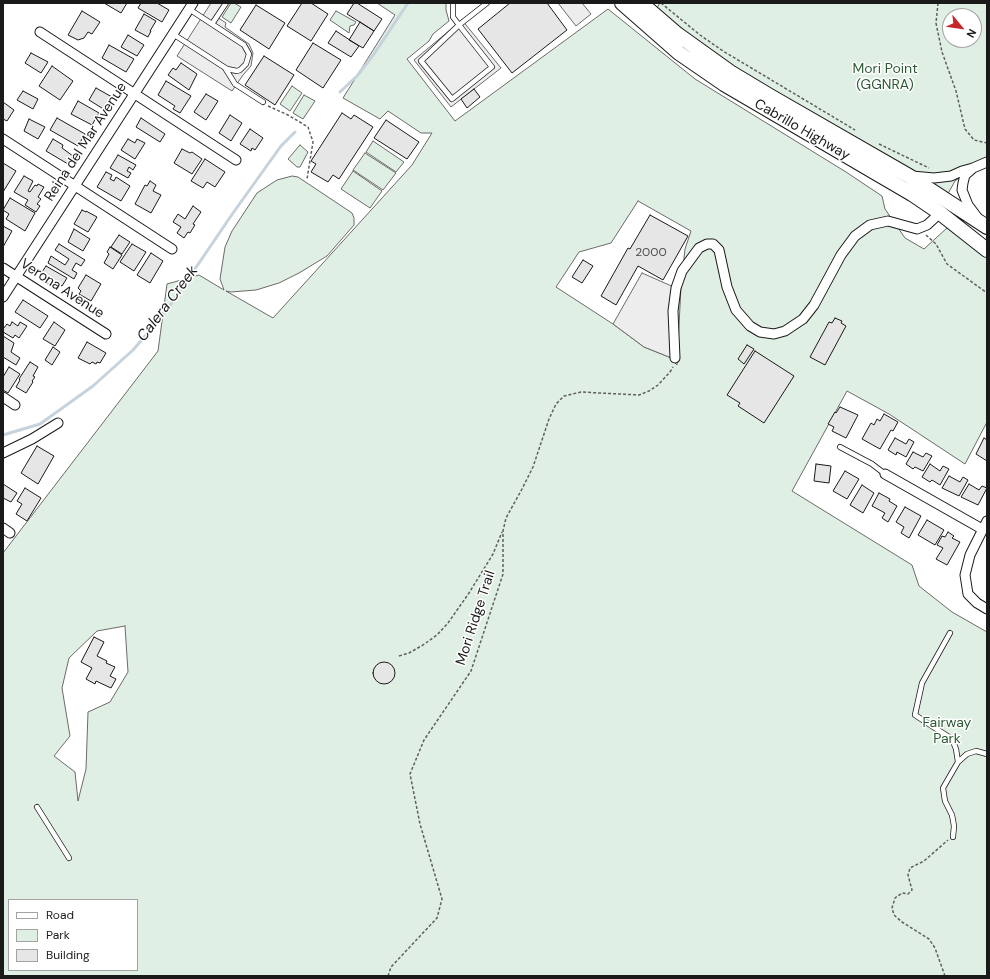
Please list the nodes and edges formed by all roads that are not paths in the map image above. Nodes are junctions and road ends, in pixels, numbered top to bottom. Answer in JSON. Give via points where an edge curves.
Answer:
{"nodes":[{"id":1,"x":226,"y":3,"type":"edge"},
{"id":2,"x":453,"y":3,"type":"edge"},
{"id":3,"x":486,"y":3,"type":"edge"},
{"id":4,"x":622,"y":3,"type":"edge"},
{"id":5,"x":641,"y":3,"type":"edge"},
{"id":6,"x":191,"y":6,"type":"edge"},
{"id":7,"x":212,"y":24,"type":"junction"},
{"id":8,"x":459,"y":25,"type":"junction"},
{"id":9,"x":40,"y":32,"type":"dead end"},
{"id":10,"x":173,"y":34,"type":"junction"},
{"id":11,"x":224,"y":67,"type":"junction"},
{"id":12,"x":134,"y":94,"type":"junction"},
{"id":13,"x":263,"y":102,"type":"road end"},
{"id":14,"x":3,"y":139,"type":"edge"},
{"id":15,"x":236,"y":160,"type":"dead end"},
{"id":16,"x":987,"y":162,"type":"edge"},
{"id":17,"x":973,"y":168,"type":"junction"},
{"id":18,"x":909,"y":176,"type":"junction"},
{"id":19,"x":74,"y":186,"type":"junction"},
{"id":20,"x":940,"y":213,"type":"junction"},
{"id":21,"x":984,"y":225,"type":"edge"},
{"id":22,"x":172,"y":249,"type":"dead end"},
{"id":23,"x":987,"y":250,"type":"edge"},
{"id":24,"x":3,"y":268,"type":"edge"},
{"id":25,"x":16,"y":276,"type":"junction"},
{"id":26,"x":3,"y":297,"type":"edge"},
{"id":27,"x":106,"y":334,"type":"dead end"},
{"id":28,"x":675,"y":358,"type":"road end"},
{"id":29,"x":3,"y":398,"type":"edge"},
{"id":30,"x":15,"y":405,"type":"dead end"},
{"id":31,"x":58,"y":424,"type":"dead end"},
{"id":32,"x":840,"y":448,"type":"dead end"},
{"id":33,"x":3,"y":453,"type":"edge"},
{"id":34,"x":885,"y":474,"type":"joint"},
{"id":35,"x":987,"y":521,"type":"edge"},
{"id":36,"x":982,"y":529,"type":"junction"},
{"id":37,"x":987,"y":609,"type":"edge"},
{"id":38,"x":950,"y":633,"type":"dead end"},
{"id":39,"x":987,"y":754,"type":"edge"},
{"id":40,"x":958,"y":762,"type":"junction"},
{"id":41,"x":37,"y":807,"type":"dead end"},
{"id":42,"x":953,"y":837,"type":"road end"},
{"id":43,"x":69,"y":858,"type":"dead end"}],
"edges":[{"from":1,"to":7,"type":"lane"},
{"from":2,"to":8,"type":"lane","via":[[453,17]]},
{"from":3,"to":8,"type":"lane"},
{"from":4,"to":20,"type":"highway","name":"Cabrillo Highway","via":[[679,53],[724,84],[894,183]]},
{"from":5,"to":18,"type":"highway","name":"Cabrillo Highway","via":[[677,34],[730,72]]},
{"from":6,"to":7,"type":"lane"},
{"from":6,"to":10,"type":"street","name":"Reina del Mar Avenue"},
{"from":7,"to":11,"type":"lane","via":[[244,45],[249,54],[246,64],[240,70],[234,71]]},
{"from":8,"to":8,"type":"lane","via":[[421,61],[452,99],[492,67]]},
{"from":9,"to":12,"type":"street"},
{"from":10,"to":11,"type":"lane"},
{"from":10,"to":12,"type":"street","name":"Reina del Mar Avenue"},
{"from":11,"to":13,"type":"lane","via":[[235,84]]},
{"from":12,"to":15,"type":"street"},
{"from":12,"to":19,"type":"street","name":"Reina del Mar Avenue"},
{"from":14,"to":19,"type":"street"},
{"from":16,"to":17,"type":"street"},
{"from":17,"to":18,"type":"street","via":[[944,177]]},
{"from":17,"to":21,"type":"street","via":[[966,175],[962,190],[968,205]]},
{"from":18,"to":21,"type":"highway","name":"Cabrillo Highway"},
{"from":19,"to":22,"type":"street"},
{"from":19,"to":25,"type":"street","name":"Reina del Mar Avenue"},
{"from":20,"to":23,"type":"highway","name":"Cabrillo Highway"},
{"from":20,"to":28,"type":"street","via":[[927,225],[917,229],[888,221],[870,225],[855,236],[841,255],[814,305],[803,319],[786,331],[774,334],[760,332],[750,326],[736,310],[727,287],[719,250],[713,244],[699,248],[682,271],[676,288],[673,311]]},
{"from":24,"to":25,"type":"street","name":"Verona Avenue"},
{"from":25,"to":26,"type":"street","name":"Reina del Mar Avenue"},
{"from":25,"to":27,"type":"street","name":"Verona Avenue"},
{"from":29,"to":30,"type":"street"},
{"from":31,"to":33,"type":"street"},
{"from":32,"to":34,"type":"lane","via":[[872,464]]},
{"from":34,"to":36,"type":"street"},
{"from":35,"to":36,"type":"street"},
{"from":36,"to":37,"type":"street","via":[[970,555],[965,575],[968,594]]},
{"from":38,"to":40,"type":"lane","via":[[922,683],[915,715],[952,739]]},
{"from":39,"to":40,"type":"lane","via":[[976,750]]},
{"from":40,"to":42,"type":"lane","via":[[943,788],[952,815]]},
{"from":41,"to":43,"type":"lane"}]}
